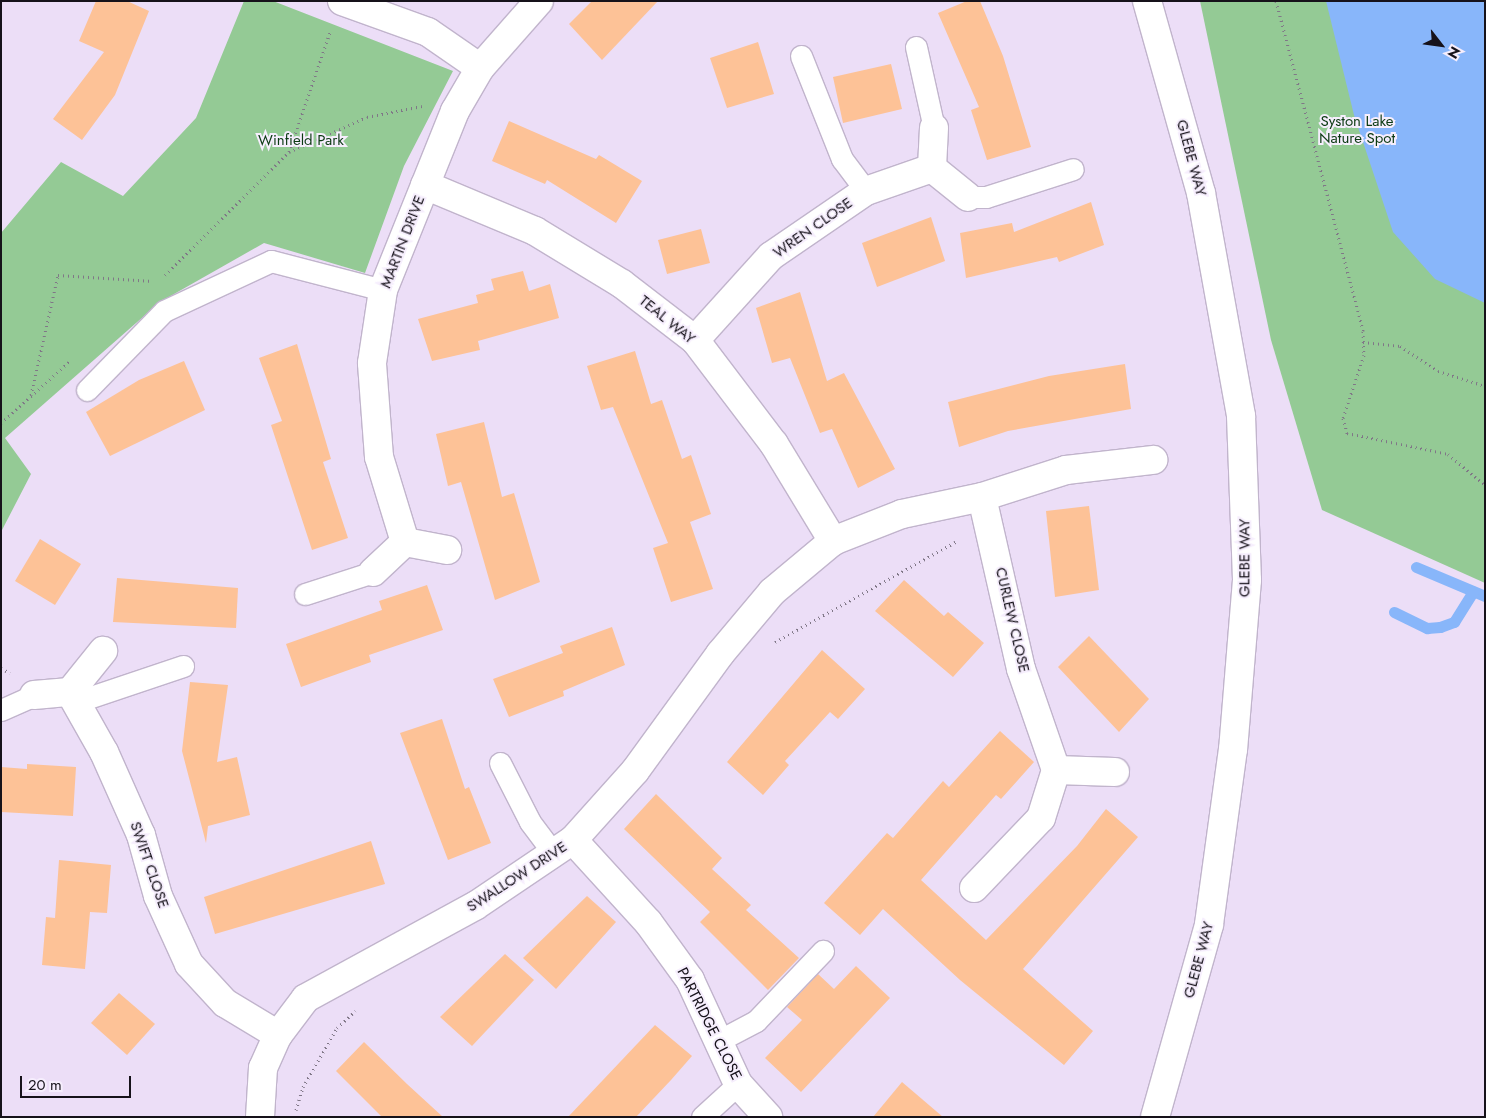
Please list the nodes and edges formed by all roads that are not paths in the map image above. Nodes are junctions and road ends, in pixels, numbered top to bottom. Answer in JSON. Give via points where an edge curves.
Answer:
{"nodes":[{"id":1,"x":342,"y":1,"type":"edge"},
{"id":2,"x":539,"y":1,"type":"edge"},
{"id":3,"x":1147,"y":1,"type":"edge"},
{"id":4,"x":916,"y":46,"type":"dead end"},
{"id":5,"x":801,"y":56,"type":"dead end"},
{"id":6,"x":480,"y":68,"type":"junction"},
{"id":7,"x":934,"y":128,"type":"joint"},
{"id":8,"x":932,"y":168,"type":"junction"},
{"id":9,"x":1072,"y":169,"type":"dead end"},
{"id":10,"x":425,"y":185,"type":"junction"},
{"id":11,"x":866,"y":191,"type":"junction"},
{"id":12,"x":968,"y":197,"type":"joint"},
{"id":13,"x":383,"y":290,"type":"junction"},
{"id":14,"x":695,"y":340,"type":"junction"},
{"id":15,"x":87,"y":390,"type":"dead end"},
{"id":16,"x":1153,"y":460,"type":"dead end"},
{"id":17,"x":982,"y":497,"type":"junction"},
{"id":18,"x":833,"y":541,"type":"junction"},
{"id":19,"x":405,"y":542,"type":"junction"},
{"id":20,"x":447,"y":550,"type":"dead end"},
{"id":21,"x":373,"y":572,"type":"joint"},
{"id":22,"x":305,"y":594,"type":"dead end"},
{"id":23,"x":104,"y":651,"type":"dead end"},
{"id":24,"x":183,"y":666,"type":"dead end"},
{"id":25,"x":34,"y":695,"type":"joint"},
{"id":26,"x":73,"y":697,"type":"junction"},
{"id":27,"x":1,"y":710,"type":"edge"},
{"id":28,"x":500,"y":763,"type":"dead end"},
{"id":29,"x":1056,"y":770,"type":"junction"},
{"id":30,"x":1115,"y":772,"type":"dead end"},
{"id":31,"x":563,"y":847,"type":"junction"},
{"id":32,"x":974,"y":888,"type":"dead end"},
{"id":33,"x":822,"y":951,"type":"dead end"},
{"id":34,"x":278,"y":1035,"type":"junction"},
{"id":35,"x":720,"y":1040,"type":"junction"},
{"id":36,"x":738,"y":1084,"type":"junction"},
{"id":37,"x":260,"y":1117,"type":"edge"},
{"id":38,"x":702,"y":1117,"type":"edge"},
{"id":39,"x":768,"y":1117,"type":"edge"},
{"id":40,"x":1155,"y":1117,"type":"edge"}],
"edges":[{"from":1,"to":6,"type":"street","via":[[428,32]]},
{"from":2,"to":6,"type":"street","name":"MARTIN DRIVE"},
{"from":3,"to":40,"type":"street","name":"GLEBE WAY","via":[[1201,193],[1241,416],[1247,580],[1233,749],[1209,925]]},
{"from":4,"to":7,"type":"lane"},
{"from":5,"to":11,"type":"lane","via":[[842,159]]},
{"from":6,"to":10,"type":"street","name":"MARTIN DRIVE","via":[[455,111]]},
{"from":7,"to":8,"type":"street"},
{"from":8,"to":11,"type":"street","name":"WREN CLOSE"},
{"from":8,"to":12,"type":"street"},
{"from":9,"to":12,"type":"lane","via":[[986,198]]},
{"from":10,"to":13,"type":"street","name":"MARTIN DRIVE"},
{"from":10,"to":14,"type":"street","name":"TEAL WAY","via":[[535,231],[622,284]]},
{"from":11,"to":14,"type":"street","name":"WREN CLOSE","via":[[771,256]]},
{"from":13,"to":15,"type":"lane","via":[[270,261],[164,311]]},
{"from":13,"to":19,"type":"street","name":"MARTIN DRIVE","via":[[372,363],[379,457]]},
{"from":14,"to":18,"type":"street","name":"TEAL WAY","via":[[774,444]]},
{"from":16,"to":17,"type":"street","via":[[1066,470]]},
{"from":17,"to":18,"type":"street","via":[[902,514]]},
{"from":17,"to":29,"type":"street","name":"CURLEW CLOSE","via":[[1021,669]]},
{"from":18,"to":31,"type":"street","name":"SWALLOW DRIVE","via":[[772,592],[720,654],[635,771]]},
{"from":19,"to":20,"type":"street"},
{"from":19,"to":21,"type":"street"},
{"from":21,"to":22,"type":"lane"},
{"from":23,"to":26,"type":"street"},
{"from":24,"to":26,"type":"lane"},
{"from":25,"to":26,"type":"street"},
{"from":25,"to":27,"type":"lane"},
{"from":26,"to":34,"type":"street","name":"SWIFT CLOSE","via":[[141,835],[158,896],[189,964],[225,1003]]},
{"from":28,"to":31,"type":"lane","via":[[530,822]]},
{"from":29,"to":30,"type":"street"},
{"from":29,"to":32,"type":"street","via":[[1041,818]]},
{"from":31,"to":34,"type":"street","name":"SWALLOW DRIVE","via":[[475,906],[306,998]]},
{"from":31,"to":35,"type":"street","name":"PARTRIDGE CLOSE","via":[[648,922],[690,980]]},
{"from":33,"to":35,"type":"lane","via":[[756,1021]]},
{"from":34,"to":37,"type":"street","name":"SWALLOW DRIVE","via":[[263,1068]]},
{"from":35,"to":36,"type":"street","name":"PARTRIDGE CLOSE"},
{"from":36,"to":38,"type":"lane"},
{"from":36,"to":39,"type":"street","name":"PARTRIDGE CLOSE"}]}
